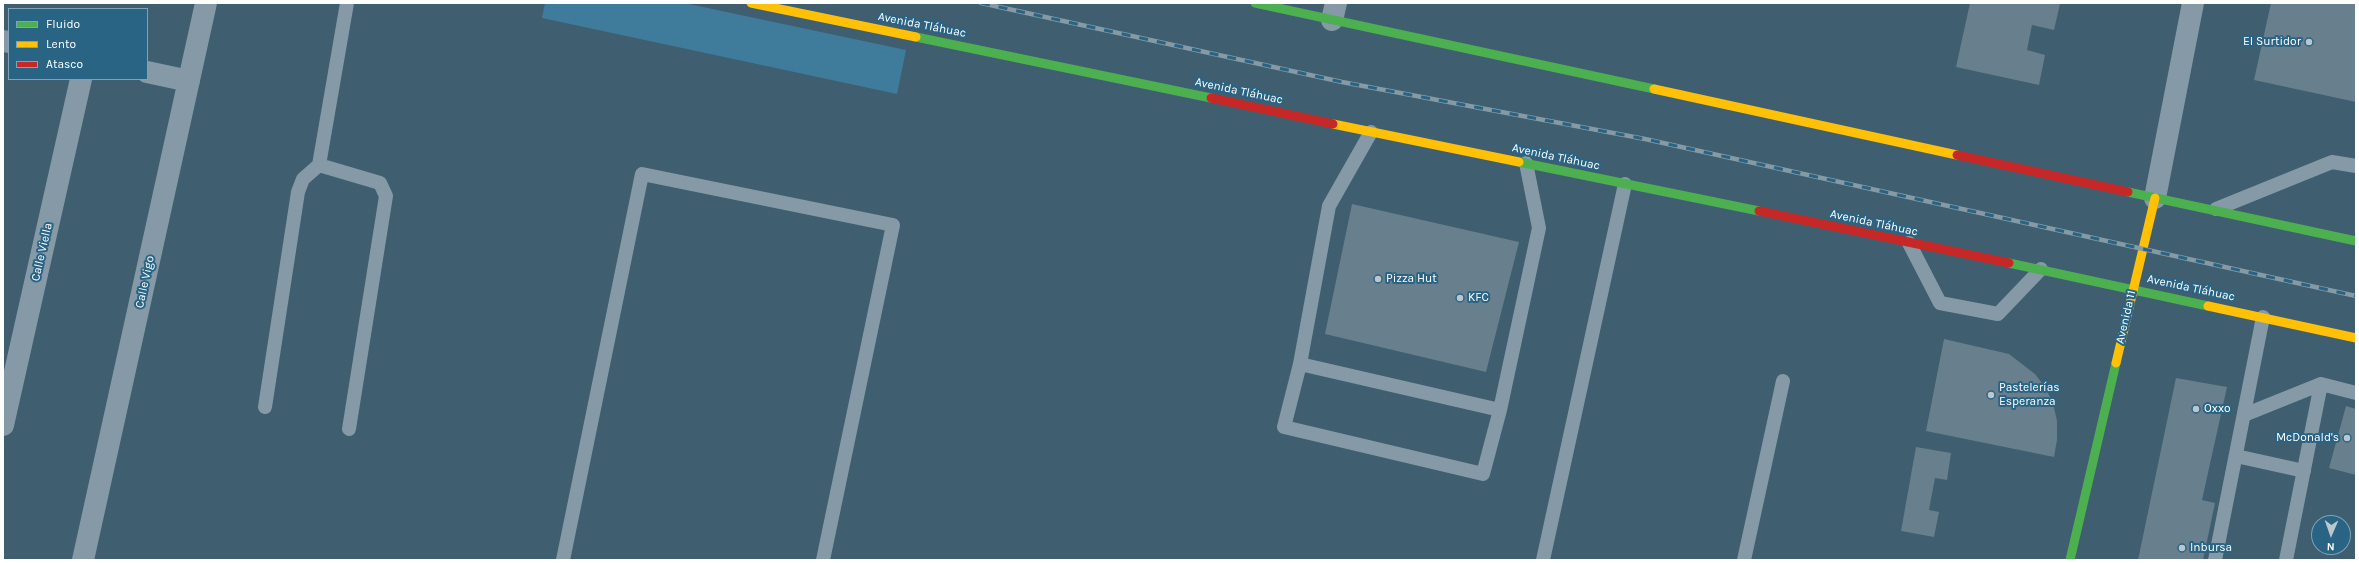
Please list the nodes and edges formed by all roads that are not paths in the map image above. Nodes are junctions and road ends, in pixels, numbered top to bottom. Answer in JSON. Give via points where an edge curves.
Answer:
{"nodes":[{"id":1,"x":206,"y":3,"type":"edge"},
{"id":2,"x":348,"y":3,"type":"edge"},
{"id":3,"x":751,"y":3,"type":"edge"},
{"id":4,"x":1255,"y":3,"type":"edge"},
{"id":5,"x":2193,"y":3,"type":"edge"},
{"id":6,"x":1334,"y":12,"type":"edge"},
{"id":7,"x":148,"y":72,"type":"edge"},
{"id":8,"x":81,"y":80,"type":"edge"},
{"id":9,"x":188,"y":81,"type":"junction"},
{"id":10,"x":1370,"y":132,"type":"junction"},
{"id":11,"x":1526,"y":163,"type":"junction"},
{"id":12,"x":319,"y":165,"type":"junction"},
{"id":13,"x":2356,"y":166,"type":"edge"},
{"id":14,"x":1625,"y":184,"type":"junction"},
{"id":15,"x":2155,"y":198,"type":"junction"},
{"id":16,"x":2216,"y":209,"type":"junction"},
{"id":17,"x":2356,"y":241,"type":"edge"},
{"id":18,"x":1908,"y":243,"type":"junction"},
{"id":19,"x":2041,"y":268,"type":"junction"},
{"id":20,"x":2133,"y":288,"type":"junction"},
{"id":21,"x":2263,"y":317,"type":"junction"},
{"id":22,"x":2356,"y":338,"type":"edge"},
{"id":23,"x":1300,"y":364,"type":"junction"},
{"id":24,"x":1783,"y":381,"type":"dead end"},
{"id":25,"x":2321,"y":384,"type":"junction"},
{"id":26,"x":2356,"y":393,"type":"edge"},
{"id":27,"x":265,"y":407,"type":"dead end"},
{"id":28,"x":1500,"y":410,"type":"junction"},
{"id":29,"x":2244,"y":415,"type":"junction"},
{"id":30,"x":3,"y":426,"type":"edge"},
{"id":31,"x":349,"y":429,"type":"dead end"},
{"id":32,"x":2236,"y":456,"type":"junction"},
{"id":33,"x":2304,"y":471,"type":"junction"},
{"id":34,"x":83,"y":560,"type":"edge"},
{"id":35,"x":562,"y":560,"type":"edge"},
{"id":36,"x":823,"y":560,"type":"edge"},
{"id":37,"x":1543,"y":560,"type":"edge"},
{"id":38,"x":1744,"y":560,"type":"edge"},
{"id":39,"x":2070,"y":560,"type":"edge"},
{"id":40,"x":2215,"y":560,"type":"edge"},
{"id":41,"x":2286,"y":560,"type":"edge"}],
"edges":[{"from":1,"to":9,"type":"street","name":"Calle Vigo"},
{"from":2,"to":12,"type":"lane"},
{"from":3,"to":10,"type":"main road","name":"Avenida Tláhuac","via":[[1095,72]]},
{"from":4,"to":6,"type":"main road"},
{"from":5,"to":15,"type":"street","name":"Avenida 11"},
{"from":6,"to":15,"type":"main road"},
{"from":7,"to":9,"type":"street"},
{"from":8,"to":30,"type":"street","name":"Calle Viella"},
{"from":9,"to":34,"type":"street","name":"Calle Vigo"},
{"from":10,"to":11,"type":"main road","name":"Avenida Tláhuac"},
{"from":10,"to":23,"type":"lane","via":[[1329,206]]},
{"from":11,"to":14,"type":"main road","name":"Avenida Tláhuac"},
{"from":11,"to":28,"type":"lane","via":[[1539,228]]},
{"from":12,"to":27,"type":"lane","via":[[303,179],[298,192]]},
{"from":12,"to":31,"type":"lane","via":[[380,183],[386,196]]},
{"from":13,"to":16,"type":"lane","via":[[2332,162]]},
{"from":14,"to":18,"type":"main road","name":"Avenida Tláhuac"},
{"from":14,"to":37,"type":"lane"},
{"from":15,"to":16,"type":"main road"},
{"from":15,"to":20,"type":"main road","name":"Avenida 11"},
{"from":16,"to":17,"type":"main road"},
{"from":18,"to":19,"type":"main road","name":"Avenida Tláhuac"},
{"from":18,"to":19,"type":"lane","via":[[1940,303],[1998,314]]},
{"from":19,"to":20,"type":"main road","name":"Avenida Tláhuac"},
{"from":20,"to":21,"type":"main road","name":"Avenida Tláhuac"},
{"from":20,"to":39,"type":"main road","name":"Avenida 11"},
{"from":21,"to":22,"type":"main road","name":"Avenida Tláhuac"},
{"from":21,"to":29,"type":"lane"},
{"from":23,"to":28,"type":"lane"},
{"from":23,"to":28,"type":"lane","via":[[1284,427],[1483,474]]},
{"from":24,"to":38,"type":"lane"},
{"from":25,"to":26,"type":"lane"},
{"from":25,"to":29,"type":"lane"},
{"from":25,"to":33,"type":"lane"},
{"from":29,"to":32,"type":"lane"},
{"from":32,"to":33,"type":"lane"},
{"from":32,"to":40,"type":"lane"},
{"from":33,"to":41,"type":"lane"},
{"from":35,"to":36,"type":"lane","via":[[642,174],[893,225]]}]}
